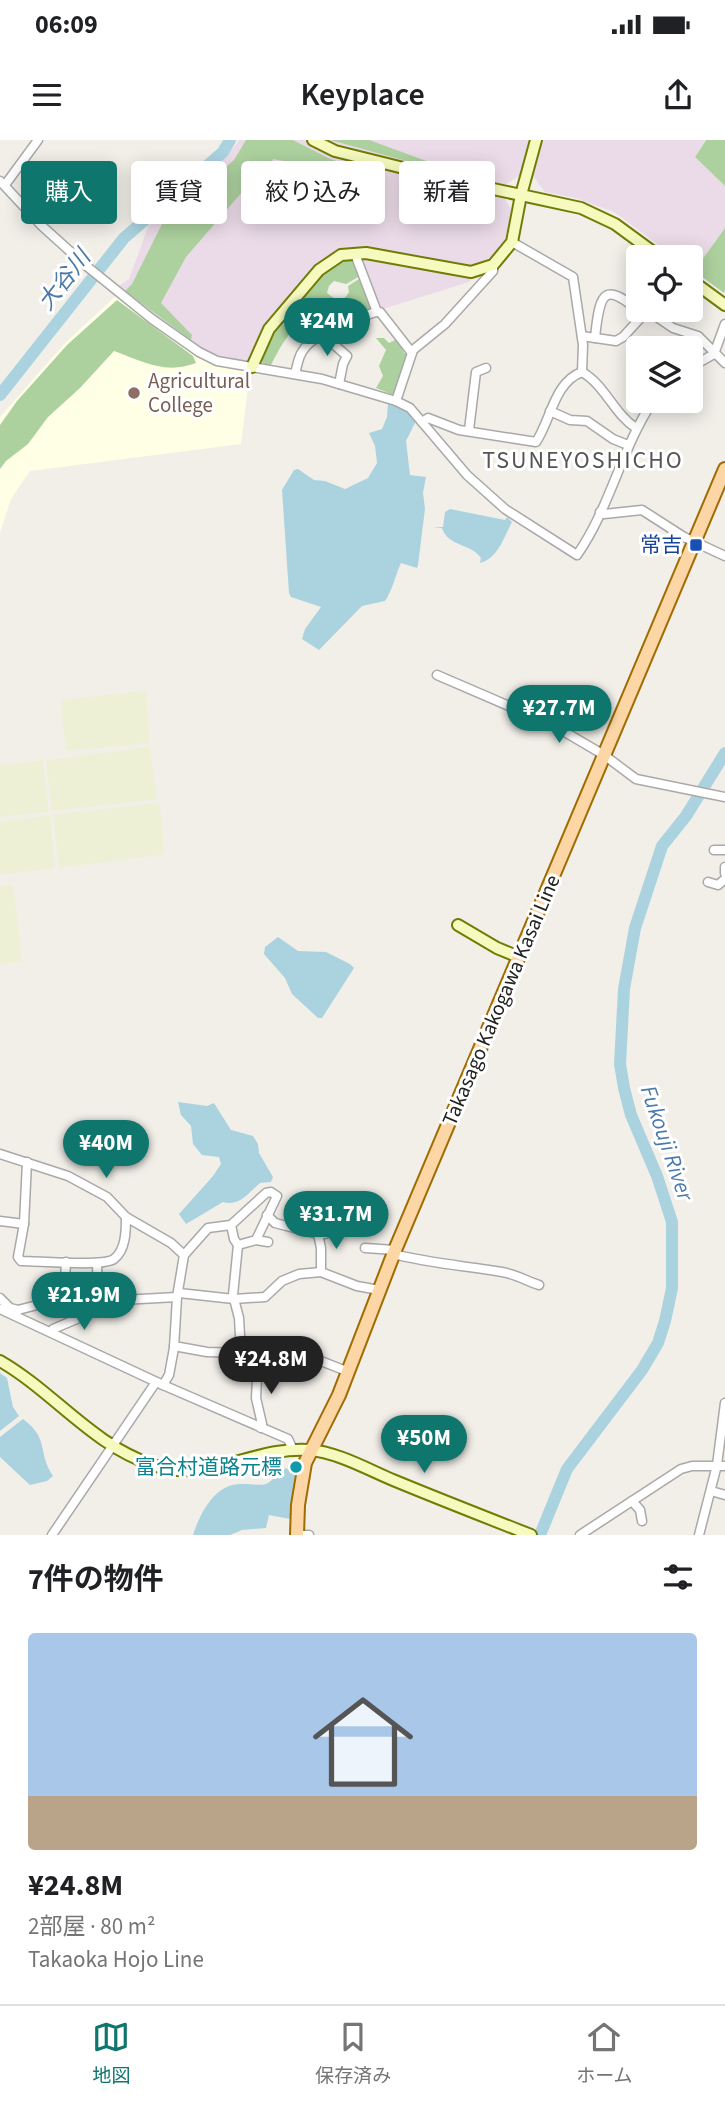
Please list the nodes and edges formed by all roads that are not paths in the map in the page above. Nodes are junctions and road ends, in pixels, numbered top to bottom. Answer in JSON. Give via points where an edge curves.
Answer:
{"nodes":[{"id":1,"x":38,"y":140,"type":"edge"},
{"id":2,"x":313,"y":140,"type":"edge"},
{"id":3,"x":536,"y":140,"type":"edge"},
{"id":4,"x":3,"y":183,"type":"edge"},
{"id":5,"x":521,"y":195,"type":"junction"},
{"id":6,"x":512,"y":242,"type":"junction"},
{"id":7,"x":642,"y":245,"type":"edge"},
{"id":8,"x":355,"y":254,"type":"junction"},
{"id":9,"x":493,"y":265,"type":"junction"},
{"id":10,"x":703,"y":289,"type":"edge"},
{"id":11,"x":626,"y":300,"type":"edge"},
{"id":12,"x":725,"y":305,"type":"edge"},
{"id":13,"x":377,"y":312,"type":"junction"},
{"id":14,"x":637,"y":322,"type":"edge"},
{"id":15,"x":665,"y":322,"type":"edge"},
{"id":16,"x":725,"y":324,"type":"edge"},
{"id":17,"x":323,"y":335,"type":"junction"},
{"id":18,"x":582,"y":336,"type":"junction"},
{"id":19,"x":595,"y":338,"type":"junction"},
{"id":20,"x":412,"y":354,"type":"junction"},
{"id":21,"x":714,"y":354,"type":"junction"},
{"id":22,"x":703,"y":360,"type":"edge"},
{"id":23,"x":725,"y":363,"type":"edge"},
{"id":24,"x":252,"y":367,"type":"junction"},
{"id":25,"x":486,"y":368,"type":"dead end"},
{"id":26,"x":582,"y":372,"type":"junction"},
{"id":27,"x":295,"y":373,"type":"junction"},
{"id":28,"x":339,"y":384,"type":"junction"},
{"id":29,"x":396,"y":401,"type":"junction"},
{"id":30,"x":550,"y":411,"type":"junction"},
{"id":31,"x":645,"y":413,"type":"edge"},
{"id":32,"x":422,"y":422,"type":"junction"},
{"id":33,"x":636,"y":428,"type":"junction"},
{"id":34,"x":469,"y":430,"type":"junction"},
{"id":35,"x":628,"y":445,"type":"junction"},
{"id":36,"x":725,"y":468,"type":"edge"},
{"id":37,"x":600,"y":512,"type":"junction"},
{"id":38,"x":695,"y":540,"type":"junction"},
{"id":39,"x":725,"y":556,"type":"edge"},
{"id":40,"x":437,"y":675,"type":"dead end"},
{"id":41,"x":604,"y":755,"type":"junction"},
{"id":42,"x":725,"y":797,"type":"edge"},
{"id":43,"x":713,"y":850,"type":"dead end"},
{"id":44,"x":725,"y":850,"type":"edge"},
{"id":45,"x":725,"y":879,"type":"edge"},
{"id":46,"x":708,"y":882,"type":"dead end"},
{"id":47,"x":458,"y":925,"type":"dead end"},
{"id":48,"x":519,"y":957,"type":"junction"},
{"id":49,"x":0,"y":1154,"type":"edge"},
{"id":50,"x":27,"y":1162,"type":"junction"},
{"id":51,"x":267,"y":1215,"type":"junction"},
{"id":52,"x":126,"y":1217,"type":"junction"},
{"id":53,"x":0,"y":1221,"type":"edge"},
{"id":54,"x":24,"y":1224,"type":"junction"},
{"id":55,"x":231,"y":1225,"type":"junction"},
{"id":56,"x":341,"y":1227,"type":"dead end"},
{"id":57,"x":318,"y":1234,"type":"junction"},
{"id":58,"x":256,"y":1240,"type":"junction"},
{"id":59,"x":268,"y":1242,"type":"dead end"},
{"id":60,"x":238,"y":1245,"type":"junction"},
{"id":61,"x":365,"y":1248,"type":"dead end"},
{"id":62,"x":394,"y":1252,"type":"junction"},
{"id":63,"x":184,"y":1255,"type":"junction"},
{"id":64,"x":66,"y":1262,"type":"junction"},
{"id":65,"x":97,"y":1263,"type":"junction"},
{"id":66,"x":321,"y":1272,"type":"junction"},
{"id":67,"x":539,"y":1285,"type":"dead end"},
{"id":68,"x":379,"y":1290,"type":"junction"},
{"id":69,"x":178,"y":1295,"type":"junction"},
{"id":70,"x":0,"y":1298,"type":"edge"},
{"id":71,"x":64,"y":1298,"type":"junction"},
{"id":72,"x":234,"y":1299,"type":"junction"},
{"id":73,"x":98,"y":1300,"type":"junction"},
{"id":74,"x":85,"y":1302,"type":"junction"},
{"id":75,"x":0,"y":1309,"type":"edge"},
{"id":76,"x":17,"y":1313,"type":"junction"},
{"id":77,"x":52,"y":1332,"type":"junction"},
{"id":78,"x":174,"y":1346,"type":"junction"},
{"id":79,"x":241,"y":1353,"type":"junction"},
{"id":80,"x":258,"y":1358,"type":"junction"},
{"id":81,"x":0,"y":1361,"type":"edge"},
{"id":82,"x":349,"y":1372,"type":"junction"},
{"id":83,"x":160,"y":1384,"type":"junction"},
{"id":84,"x":725,"y":1403,"type":"edge"},
{"id":85,"x":261,"y":1428,"type":"junction"},
{"id":86,"x":113,"y":1446,"type":"junction"},
{"id":87,"x":293,"y":1450,"type":"junction"},
{"id":88,"x":311,"y":1450,"type":"junction"},
{"id":89,"x":721,"y":1465,"type":"edge"},
{"id":90,"x":711,"y":1491,"type":"junction"},
{"id":91,"x":725,"y":1495,"type":"edge"},
{"id":92,"x":632,"y":1500,"type":"junction"},
{"id":93,"x":642,"y":1521,"type":"dead end"},
{"id":94,"x":529,"y":1534,"type":"edge"},
{"id":95,"x":52,"y":1535,"type":"edge"},
{"id":96,"x":297,"y":1535,"type":"edge"},
{"id":97,"x":303,"y":1535,"type":"edge"},
{"id":98,"x":309,"y":1535,"type":"edge"},
{"id":99,"x":580,"y":1535,"type":"edge"},
{"id":100,"x":699,"y":1535,"type":"edge"}],
"edges":[{"from":1,"to":4,"type":"street"},
{"from":2,"to":5,"type":"street","via":[[335,151]]},
{"from":3,"to":5,"type":"street"},
{"from":4,"to":24,"type":"street","via":[[42,226],[152,319],[217,361]]},
{"from":5,"to":6,"type":"street"},
{"from":5,"to":7,"type":"street","via":[[581,208]]},
{"from":6,"to":9,"type":"street"},
{"from":6,"to":18,"type":"street","via":[[573,277]]},
{"from":8,"to":9,"type":"street","via":[[471,271]]},
{"from":8,"to":13,"type":"street"},
{"from":8,"to":24,"type":"street","via":[[341,255],[319,270],[269,329]]},
{"from":9,"to":20,"type":"street","via":[[493,271],[445,324]]},
{"from":10,"to":12,"type":"street"},
{"from":11,"to":19,"type":"street","via":[[614,293],[604,298]]},
{"from":13,"to":17,"type":"street"},
{"from":13,"to":20,"type":"street","via":[[386,317]]},
{"from":14,"to":19,"type":"street","via":[[616,341]]},
{"from":15,"to":21,"type":"street","via":[[698,336]]},
{"from":16,"to":21,"type":"street"},
{"from":17,"to":27,"type":"street","via":[[302,351]]},
{"from":17,"to":28,"type":"street","via":[[347,356]]},
{"from":18,"to":19,"type":"street"},
{"from":18,"to":26,"type":"street"},
{"from":20,"to":29,"type":"street"},
{"from":21,"to":22,"type":"street"},
{"from":21,"to":23,"type":"street"},
{"from":24,"to":27,"type":"street"},
{"from":25,"to":34,"type":"street","via":[[476,372]]},
{"from":26,"to":30,"type":"street","via":[[567,382]]},
{"from":26,"to":33,"type":"street"},
{"from":27,"to":28,"type":"street"},
{"from":28,"to":29,"type":"street"},
{"from":29,"to":32,"type":"street","via":[[411,408]]},
{"from":30,"to":34,"type":"street","via":[[536,442]]},
{"from":30,"to":35,"type":"street","via":[[587,421]]},
{"from":31,"to":33,"type":"street"},
{"from":32,"to":34,"type":"street","via":[[428,418]]},
{"from":32,"to":37,"type":"street","via":[[467,475],[505,509],[577,555]]},
{"from":33,"to":35,"type":"street"},
{"from":35,"to":37,"type":"street"},
{"from":36,"to":38,"type":"main road","name":"Takasago Kakogawa Kasai Line"},
{"from":37,"to":38,"type":"street","via":[[642,510]]},
{"from":38,"to":39,"type":"street"},
{"from":38,"to":41,"type":"main road","name":"Takasago Kakogawa Kasai Line"},
{"from":40,"to":41,"type":"street","via":[[553,725]]},
{"from":41,"to":42,"type":"street","via":[[636,779]]},
{"from":41,"to":48,"type":"main road","name":"Takasago Kakogawa Kasai Line"},
{"from":43,"to":44,"type":"street"},
{"from":45,"to":46,"type":"street","via":[[718,885]]},
{"from":47,"to":48,"type":"street"},
{"from":48,"to":62,"type":"main road","name":"Takasago Kakogawa Kasai Line"},
{"from":49,"to":50,"type":"street"},
{"from":50,"to":52,"type":"street","via":[[68,1176],[107,1197]]},
{"from":50,"to":54,"type":"street"},
{"from":51,"to":55,"type":"street","via":[[277,1196],[271,1192]]},
{"from":51,"to":57,"type":"street","via":[[275,1223]]},
{"from":51,"to":58,"type":"street"},
{"from":52,"to":63,"type":"street"},
{"from":52,"to":65,"type":"street","via":[[119,1254]]},
{"from":53,"to":54,"type":"street"},
{"from":54,"to":64,"type":"street","via":[[21,1261]]},
{"from":55,"to":60,"type":"street"},
{"from":55,"to":63,"type":"street","via":[[208,1228]]},
{"from":56,"to":57,"type":"street"},
{"from":57,"to":66,"type":"street"},
{"from":58,"to":59,"type":"street"},
{"from":58,"to":60,"type":"street"},
{"from":60,"to":72,"type":"street"},
{"from":61,"to":62,"type":"street"},
{"from":62,"to":67,"type":"street","via":[[501,1272]]},
{"from":62,"to":68,"type":"main road","name":"Takasago Kakogawa Kasai Line"},
{"from":63,"to":69,"type":"street"},
{"from":64,"to":65,"type":"street"},
{"from":64,"to":71,"type":"street"},
{"from":65,"to":73,"type":"street"},
{"from":66,"to":68,"type":"street"},
{"from":66,"to":72,"type":"street","via":[[282,1281],[265,1297]]},
{"from":68,"to":82,"type":"main road","name":"Takasago Kakogawa Kasai Line"},
{"from":69,"to":72,"type":"street"},
{"from":69,"to":73,"type":"street"},
{"from":69,"to":78,"type":"street"},
{"from":70,"to":76,"type":"street"},
{"from":71,"to":74,"type":"street"},
{"from":71,"to":76,"type":"street"},
{"from":72,"to":79,"type":"street"},
{"from":73,"to":74,"type":"street"},
{"from":74,"to":77,"type":"street","via":[[79,1318]]},
{"from":75,"to":76,"type":"street"},
{"from":76,"to":77,"type":"street"},
{"from":77,"to":83,"type":"street"},
{"from":78,"to":79,"type":"street"},
{"from":78,"to":83,"type":"street","via":[[169,1375]]},
{"from":79,"to":80,"type":"street"},
{"from":80,"to":82,"type":"street","via":[[308,1356]]},
{"from":80,"to":85,"type":"street","via":[[256,1398]]},
{"from":81,"to":86,"type":"street"},
{"from":82,"to":88,"type":"main road","name":"Takasago Kakogawa Kasai Line"},
{"from":83,"to":85,"type":"street"},
{"from":83,"to":86,"type":"street"},
{"from":84,"to":89,"type":"street"},
{"from":85,"to":87,"type":"street","via":[[288,1439]]},
{"from":86,"to":87,"type":"street","via":[[151,1464],[187,1471]]},
{"from":86,"to":95,"type":"street"},
{"from":87,"to":88,"type":"street"},
{"from":88,"to":94,"type":"street","via":[[352,1462]]},
{"from":88,"to":96,"type":"main road","name":"Takasago Kakogawa Kasai Line","via":[[302,1479]]},
{"from":89,"to":90,"type":"street"},
{"from":89,"to":92,"type":"street","via":[[681,1469]]},
{"from":90,"to":91,"type":"street"},
{"from":90,"to":100,"type":"street"},
{"from":92,"to":93,"type":"street"},
{"from":92,"to":99,"type":"street"},
{"from":97,"to":98,"type":"street"}]}
